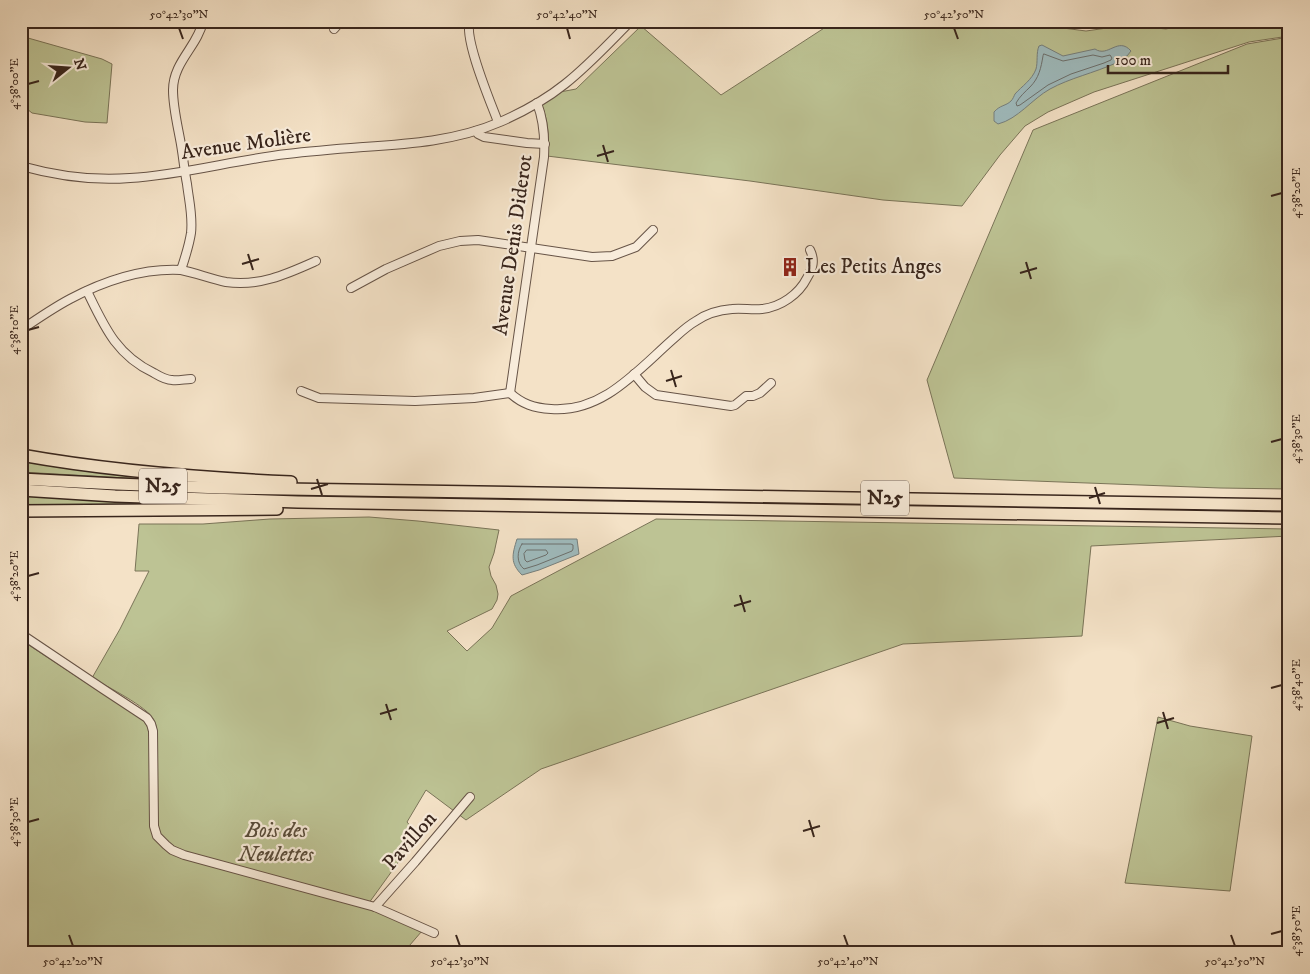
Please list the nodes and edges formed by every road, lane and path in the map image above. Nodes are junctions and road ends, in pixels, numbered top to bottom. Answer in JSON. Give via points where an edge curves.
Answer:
{"nodes":[{"id":1,"x":203,"y":21,"type":"edge"},
{"id":2,"x":341,"y":21,"type":"edge"},
{"id":3,"x":631,"y":21,"type":"edge"},
{"id":4,"x":468,"y":22,"type":"edge"},
{"id":5,"x":334,"y":29,"type":"dead end"},
{"id":6,"x":537,"y":103,"type":"junction"},
{"id":7,"x":498,"y":122,"type":"junction"},
{"id":8,"x":476,"y":131,"type":"junction"},
{"id":9,"x":545,"y":144,"type":"junction"},
{"id":10,"x":21,"y":166,"type":"edge"},
{"id":11,"x":185,"y":170,"type":"junction"},
{"id":12,"x":653,"y":230,"type":"dead end"},
{"id":13,"x":530,"y":247,"type":"junction"},
{"id":14,"x":810,"y":250,"type":"dead end"},
{"id":15,"x":316,"y":262,"type":"dead end"},
{"id":16,"x":181,"y":270,"type":"junction"},
{"id":17,"x":351,"y":288,"type":"dead end"},
{"id":18,"x":87,"y":291,"type":"junction"},
{"id":19,"x":21,"y":330,"type":"edge"},
{"id":20,"x":634,"y":374,"type":"junction"},
{"id":21,"x":191,"y":379,"type":"dead end"},
{"id":22,"x":770,"y":383,"type":"dead end"},
{"id":23,"x":301,"y":391,"type":"dead end"},
{"id":24,"x":510,"y":393,"type":"junction"},
{"id":25,"x":21,"y":455,"type":"edge"},
{"id":26,"x":21,"y":479,"type":"edge"},
{"id":27,"x":21,"y":490,"type":"edge"},
{"id":28,"x":305,"y":490,"type":"junction"},
{"id":29,"x":298,"y":502,"type":"junction"},
{"id":30,"x":1289,"y":505,"type":"edge"},
{"id":31,"x":21,"y":511,"type":"edge"},
{"id":32,"x":1289,"y":518,"type":"edge"},
{"id":33,"x":21,"y":634,"type":"edge"},
{"id":34,"x":470,"y":797,"type":"dead end"},
{"id":35,"x":375,"y":907,"type":"junction"},
{"id":36,"x":434,"y":933,"type":"dead end"}],
"edges":[{"from":1,"to":11,"type":"street","via":[[174,81],[175,111]]},
{"from":2,"to":5,"type":"street"},
{"from":3,"to":6,"type":"street","name":"Avenue Molière","via":[[578,73]]},
{"from":4,"to":7,"type":"street","via":[[478,67]]},
{"from":6,"to":7,"type":"street","name":"Avenue Molière"},
{"from":6,"to":9,"type":"street","name":"Avenue Denis Diderot"},
{"from":7,"to":8,"type":"street","name":"Avenue Molière"},
{"from":8,"to":9,"type":"street","via":[[484,137]]},
{"from":8,"to":11,"type":"street","name":"Avenue Molière","via":[[446,139],[278,155]]},
{"from":9,"to":13,"type":"street","name":"Avenue Denis Diderot"},
{"from":10,"to":11,"type":"street","name":"Avenue Molière","via":[[50,174],[91,179],[131,178]]},
{"from":11,"to":16,"type":"street","via":[[192,222]]},
{"from":12,"to":13,"type":"street","via":[[636,248],[612,256],[592,257]]},
{"from":13,"to":17,"type":"street","via":[[478,240],[460,241],[439,246]]},
{"from":13,"to":24,"type":"street","name":"Avenue Denis Diderot"},
{"from":14,"to":20,"type":"street","via":[[812,268],[803,285],[790,298],[772,307],[726,310],[701,318]]},
{"from":15,"to":16,"type":"street","via":[[282,276],[244,283]]},
{"from":16,"to":18,"type":"street","via":[[152,271]]},
{"from":18,"to":19,"type":"street"},
{"from":18,"to":21,"type":"street","via":[[109,334],[133,360],[169,380]]},
{"from":20,"to":22,"type":"street","via":[[656,395],[731,406],[746,396],[760,394]]},
{"from":20,"to":24,"type":"street","via":[[604,398],[569,409],[532,406]]},
{"from":23,"to":24,"type":"street","via":[[319,398],[415,401]]},
{"from":25,"to":28,"type":"highway","via":[[148,472],[292,482]]},
{"from":26,"to":28,"type":"highway","number":"N25"},
{"from":27,"to":29,"type":"highway","number":"N25"},
{"from":28,"to":30,"type":"highway","number":"N25"},
{"from":29,"to":31,"type":"highway","via":[[285,509]]},
{"from":29,"to":32,"type":"highway","number":"N25"},
{"from":33,"to":35,"type":"street","via":[[150,720],[153,731],[154,822],[160,840],[172,850]]},
{"from":34,"to":35,"type":"street","name":"Pavillon"},
{"from":35,"to":36,"type":"street"}]}
